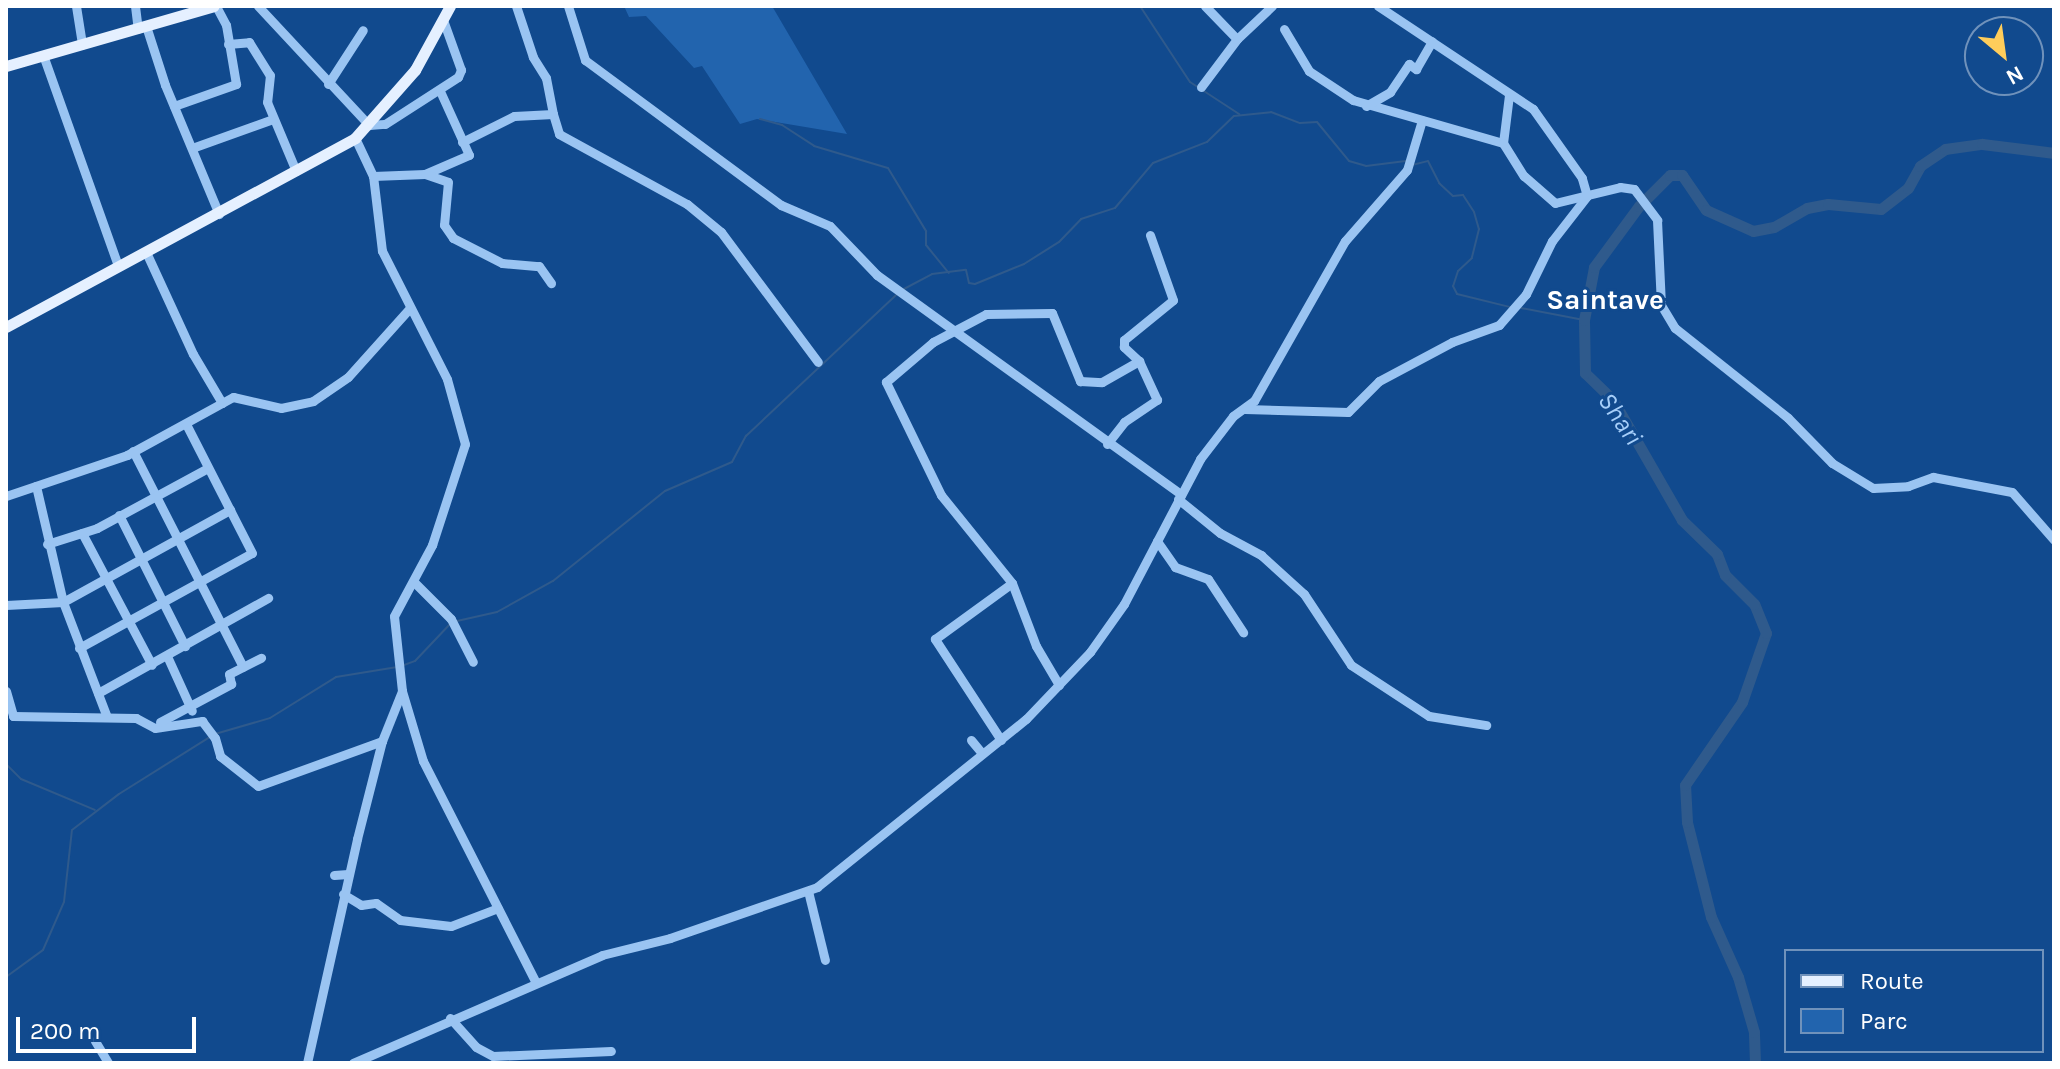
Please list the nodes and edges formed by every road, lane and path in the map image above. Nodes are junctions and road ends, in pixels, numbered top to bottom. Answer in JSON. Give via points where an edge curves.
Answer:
{"nodes":[{"id":1,"x":76,"y":6,"type":"edge"},
{"id":2,"x":135,"y":6,"type":"edge"},
{"id":3,"x":215,"y":6,"type":"edge"},
{"id":4,"x":258,"y":6,"type":"edge"},
{"id":5,"x":450,"y":6,"type":"edge"},
{"id":6,"x":516,"y":6,"type":"edge"},
{"id":7,"x":568,"y":6,"type":"edge"},
{"id":8,"x":1205,"y":6,"type":"edge"},
{"id":9,"x":1272,"y":6,"type":"edge"},
{"id":10,"x":1378,"y":6,"type":"edge"},
{"id":11,"x":443,"y":20,"type":"junction"},
{"id":12,"x":142,"y":28,"type":"junction"},
{"id":13,"x":1284,"y":29,"type":"dead end"},
{"id":14,"x":363,"y":30,"type":"dead end"},
{"id":15,"x":1237,"y":39,"type":"junction"},
{"id":16,"x":1432,"y":41,"type":"junction"},
{"id":17,"x":228,"y":44,"type":"junction"},
{"id":18,"x":82,"y":45,"type":"junction"},
{"id":19,"x":43,"y":55,"type":"junction"},
{"id":20,"x":6,"y":66,"type":"edge"},
{"id":21,"x":328,"y":84,"type":"junction"},
{"id":22,"x":1201,"y":87,"type":"dead end"},
{"id":23,"x":440,"y":91,"type":"junction"},
{"id":24,"x":1509,"y":95,"type":"junction"},
{"id":25,"x":174,"y":106,"type":"junction"},
{"id":26,"x":1366,"y":106,"type":"junction"},
{"id":27,"x":553,"y":114,"type":"junction"},
{"id":28,"x":273,"y":119,"type":"junction"},
{"id":29,"x":1422,"y":120,"type":"junction"},
{"id":30,"x":369,"y":125,"type":"junction"},
{"id":31,"x":355,"y":138,"type":"junction"},
{"id":32,"x":462,"y":142,"type":"junction"},
{"id":33,"x":1503,"y":143,"type":"junction"},
{"id":34,"x":192,"y":148,"type":"junction"},
{"id":35,"x":296,"y":171,"type":"junction"},
{"id":36,"x":425,"y":174,"type":"junction"},
{"id":37,"x":373,"y":176,"type":"junction"},
{"id":38,"x":1587,"y":196,"type":"junction"},
{"id":39,"x":219,"y":214,"type":"junction"},
{"id":40,"x":1150,"y":235,"type":"dead end"},
{"id":41,"x":146,"y":252,"type":"junction"},
{"id":42,"x":118,"y":266,"type":"junction"},
{"id":43,"x":551,"y":283,"type":"dead end"},
{"id":44,"x":409,"y":309,"type":"junction"},
{"id":45,"x":6,"y":327,"type":"edge"},
{"id":46,"x":956,"y":330,"type":"junction"},
{"id":47,"x":1139,"y":361,"type":"junction"},
{"id":48,"x":818,"y":362,"type":"dead end"},
{"id":49,"x":215,"y":390,"type":"junction"},
{"id":50,"x":233,"y":397,"type":"junction"},
{"id":51,"x":222,"y":403,"type":"junction"},
{"id":52,"x":1245,"y":409,"type":"junction"},
{"id":53,"x":208,"y":411,"type":"junction"},
{"id":54,"x":186,"y":424,"type":"junction"},
{"id":55,"x":1107,"y":444,"type":"junction"},
{"id":56,"x":133,"y":451,"type":"junction"},
{"id":57,"x":208,"y":468,"type":"junction"},
{"id":58,"x":36,"y":486,"type":"junction"},
{"id":59,"x":155,"y":495,"type":"junction"},
{"id":60,"x":6,"y":496,"type":"edge"},
{"id":61,"x":1179,"y":496,"type":"junction"},
{"id":62,"x":230,"y":510,"type":"junction"},
{"id":63,"x":119,"y":515,"type":"junction"},
{"id":64,"x":82,"y":533,"type":"junction"},
{"id":65,"x":178,"y":539,"type":"junction"},
{"id":66,"x":2054,"y":540,"type":"edge"},
{"id":67,"x":1157,"y":541,"type":"junction"},
{"id":68,"x":47,"y":544,"type":"junction"},
{"id":69,"x":142,"y":559,"type":"junction"},
{"id":70,"x":106,"y":579,"type":"junction"},
{"id":71,"x":200,"y":581,"type":"junction"},
{"id":72,"x":414,"y":582,"type":"junction"},
{"id":73,"x":1012,"y":583,"type":"junction"},
{"id":74,"x":268,"y":598,"type":"dead end"},
{"id":75,"x":63,"y":602,"type":"junction"},
{"id":76,"x":163,"y":602,"type":"junction"},
{"id":77,"x":6,"y":605,"type":"edge"},
{"id":78,"x":128,"y":621,"type":"junction"},
{"id":79,"x":222,"y":625,"type":"junction"},
{"id":80,"x":1243,"y":632,"type":"dead end"},
{"id":81,"x":185,"y":646,"type":"junction"},
{"id":82,"x":79,"y":648,"type":"junction"},
{"id":83,"x":167,"y":656,"type":"junction"},
{"id":84,"x":261,"y":658,"type":"dead end"},
{"id":85,"x":473,"y":662,"type":"dead end"},
{"id":86,"x":152,"y":665,"type":"junction"},
{"id":87,"x":243,"y":667,"type":"junction"},
{"id":88,"x":1059,"y":685,"type":"junction"},
{"id":89,"x":6,"y":691,"type":"edge"},
{"id":90,"x":402,"y":691,"type":"junction"},
{"id":91,"x":98,"y":693,"type":"junction"},
{"id":92,"x":190,"y":708,"type":"junction"},
{"id":93,"x":107,"y":717,"type":"junction"},
{"id":94,"x":198,"y":720,"type":"junction"},
{"id":95,"x":1486,"y":725,"type":"dead end"},
{"id":96,"x":150,"y":726,"type":"junction"},
{"id":97,"x":971,"y":740,"type":"dead end"},
{"id":98,"x":1001,"y":740,"type":"junction"},
{"id":99,"x":382,"y":741,"type":"junction"},
{"id":100,"x":982,"y":753,"type":"junction"},
{"id":101,"x":348,"y":874,"type":"junction"},
{"id":102,"x":334,"y":875,"type":"dead end"},
{"id":103,"x":808,"y":891,"type":"junction"},
{"id":104,"x":343,"y":894,"type":"junction"},
{"id":105,"x":498,"y":908,"type":"junction"},
{"id":106,"x":825,"y":960,"type":"dead end"},
{"id":107,"x":536,"y":983,"type":"junction"},
{"id":108,"x":450,"y":1018,"type":"junction"},
{"id":109,"x":95,"y":1041,"type":"dead end"},
{"id":110,"x":611,"y":1051,"type":"dead end"},
{"id":111,"x":108,"y":1063,"type":"edge"},
{"id":112,"x":307,"y":1063,"type":"edge"},
{"id":113,"x":353,"y":1063,"type":"edge"}],
"edges":[{"from":1,"to":18,"type":"street"},
{"from":2,"to":12,"type":"street"},
{"from":3,"to":12,"type":"main road"},
{"from":3,"to":17,"type":"street"},
{"from":4,"to":21,"type":"street"},
{"from":5,"to":11,"type":"main road"},
{"from":6,"to":27,"type":"street","via":[[546,78]]},
{"from":7,"to":46,"type":"street","via":[[585,60],[781,205],[830,226],[900,292]]},
{"from":8,"to":15,"type":"street"},
{"from":9,"to":15,"type":"street"},
{"from":10,"to":16,"type":"street"},
{"from":11,"to":23,"type":"street","via":[[461,70]]},
{"from":11,"to":30,"type":"main road","via":[[415,70]]},
{"from":12,"to":18,"type":"main road"},
{"from":12,"to":25,"type":"street"},
{"from":13,"to":26,"type":"street","via":[[1309,71]]},
{"from":14,"to":21,"type":"street"},
{"from":15,"to":22,"type":"street"},
{"from":16,"to":24,"type":"street"},
{"from":16,"to":26,"type":"street","via":[[1416,69],[1409,64],[1390,92]]},
{"from":17,"to":25,"type":"street","via":[[236,84]]},
{"from":17,"to":28,"type":"street","via":[[249,42],[270,75],[267,102]]},
{"from":18,"to":19,"type":"main road"},
{"from":19,"to":20,"type":"main road"},
{"from":19,"to":42,"type":"street"},
{"from":21,"to":30,"type":"street"},
{"from":23,"to":30,"type":"street","via":[[385,124]]},
{"from":23,"to":32,"type":"street"},
{"from":24,"to":33,"type":"street"},
{"from":24,"to":38,"type":"street","via":[[1543,120],[1582,178]]},
{"from":25,"to":34,"type":"street"},
{"from":26,"to":29,"type":"street"},
{"from":27,"to":32,"type":"street","via":[[514,116]]},
{"from":27,"to":48,"type":"street","via":[[559,134],[687,204],[721,232]]},
{"from":28,"to":34,"type":"street"},
{"from":28,"to":35,"type":"street"},
{"from":29,"to":33,"type":"street"},
{"from":29,"to":52,"type":"street","via":[[1407,170],[1345,241],[1278,355],[1272,375]]},
{"from":30,"to":31,"type":"main road"},
{"from":31,"to":35,"type":"main road"},
{"from":31,"to":37,"type":"street"},
{"from":32,"to":36,"type":"street","via":[[469,155]]},
{"from":33,"to":38,"type":"street","via":[[1516,166],[1548,200],[1565,203]]},
{"from":34,"to":39,"type":"street"},
{"from":35,"to":39,"type":"main road"},
{"from":36,"to":37,"type":"street"},
{"from":36,"to":43,"type":"street","via":[[448,182],[444,225],[453,238],[502,263],[539,266]]},
{"from":37,"to":44,"type":"street","via":[[382,251]]},
{"from":38,"to":52,"type":"street","via":[[1552,241],[1526,294],[1499,325],[1452,342],[1379,381],[1348,412]]},
{"from":38,"to":66,"type":"street","via":[[1620,187],[1634,189],[1655,212],[1661,305],[1675,328],[1788,418],[1832,463],[1873,488],[1908,486],[1933,477],[2012,492]]},
{"from":39,"to":41,"type":"main road"},
{"from":40,"to":47,"type":"street","via":[[1173,300],[1124,340],[1124,347]]},
{"from":41,"to":42,"type":"main road"},
{"from":41,"to":49,"type":"street"},
{"from":42,"to":45,"type":"main road"},
{"from":44,"to":50,"type":"street","via":[[348,377],[313,401],[281,408]]},
{"from":44,"to":72,"type":"street","via":[[447,379],[465,444],[441,521]]},
{"from":46,"to":47,"type":"street","via":[[986,314],[1052,313],[1080,381],[1102,382]]},
{"from":46,"to":55,"type":"street"},
{"from":46,"to":73,"type":"street","via":[[916,354],[886,382],[941,495]]},
{"from":47,"to":55,"type":"street","via":[[1157,400],[1124,422]]},
{"from":49,"to":50,"type":"street"},
{"from":49,"to":51,"type":"street"},
{"from":49,"to":53,"type":"street"},
{"from":50,"to":51,"type":"street"},
{"from":51,"to":53,"type":"street"},
{"from":52,"to":61,"type":"street","via":[[1223,427]]},
{"from":53,"to":54,"type":"street"},
{"from":54,"to":56,"type":"street"},
{"from":54,"to":57,"type":"street"},
{"from":55,"to":61,"type":"street"},
{"from":56,"to":58,"type":"street"},
{"from":56,"to":59,"type":"street"},
{"from":57,"to":59,"type":"street"},
{"from":57,"to":62,"type":"street"},
{"from":58,"to":60,"type":"street"},
{"from":58,"to":68,"type":"street"},
{"from":59,"to":63,"type":"street"},
{"from":59,"to":65,"type":"street"},
{"from":61,"to":67,"type":"street"},
{"from":61,"to":95,"type":"street","via":[[1220,533],[1261,555],[1304,594],[1351,665],[1429,716]]},
{"from":62,"to":65,"type":"street"},
{"from":62,"to":71,"type":"street","via":[[252,553]]},
{"from":63,"to":64,"type":"street"},
{"from":63,"to":69,"type":"street"},
{"from":64,"to":68,"type":"street"},
{"from":64,"to":70,"type":"street"},
{"from":65,"to":69,"type":"street"},
{"from":65,"to":71,"type":"street"},
{"from":67,"to":80,"type":"street","via":[[1175,567],[1214,585]]},
{"from":67,"to":88,"type":"street","via":[[1112,623]]},
{"from":68,"to":75,"type":"street"},
{"from":69,"to":70,"type":"street"},
{"from":69,"to":76,"type":"street"},
{"from":70,"to":75,"type":"street"},
{"from":70,"to":78,"type":"street"},
{"from":71,"to":76,"type":"street"},
{"from":71,"to":79,"type":"street"},
{"from":72,"to":85,"type":"street","via":[[452,622]]},
{"from":72,"to":90,"type":"street","via":[[394,616]]},
{"from":73,"to":88,"type":"street","via":[[1036,646]]},
{"from":73,"to":98,"type":"street","via":[[935,639]]},
{"from":74,"to":79,"type":"street"},
{"from":75,"to":77,"type":"street"},
{"from":75,"to":82,"type":"street"},
{"from":76,"to":78,"type":"street"},
{"from":76,"to":81,"type":"street"},
{"from":78,"to":82,"type":"street"},
{"from":78,"to":86,"type":"street"},
{"from":79,"to":81,"type":"street"},
{"from":79,"to":87,"type":"street"},
{"from":81,"to":83,"type":"street"},
{"from":82,"to":91,"type":"street"},
{"from":83,"to":86,"type":"street"},
{"from":83,"to":92,"type":"street"},
{"from":84,"to":87,"type":"street"},
{"from":86,"to":91,"type":"street"},
{"from":87,"to":92,"type":"street","via":[[229,674],[231,684]]},
{"from":88,"to":98,"type":"street"},
{"from":89,"to":93,"type":"street","via":[[13,716]]},
{"from":90,"to":99,"type":"street"},
{"from":90,"to":105,"type":"street","via":[[423,761]]},
{"from":91,"to":93,"type":"street"},
{"from":92,"to":94,"type":"street"},
{"from":92,"to":96,"type":"street"},
{"from":93,"to":96,"type":"street","via":[[136,718]]},
{"from":94,"to":96,"type":"street"},
{"from":94,"to":99,"type":"street","via":[[214,736],[220,756],[241,776],[268,786],[335,762],[356,746]]},
{"from":97,"to":100,"type":"street"},
{"from":98,"to":100,"type":"street"},
{"from":99,"to":101,"type":"street"},
{"from":100,"to":103,"type":"street"},
{"from":101,"to":102,"type":"street"},
{"from":101,"to":104,"type":"street"},
{"from":103,"to":106,"type":"street"},
{"from":103,"to":107,"type":"street","via":[[602,955]]},
{"from":104,"to":105,"type":"street","via":[[361,905],[376,903],[400,920],[451,926]]},
{"from":104,"to":112,"type":"street"},
{"from":105,"to":107,"type":"street"},
{"from":107,"to":108,"type":"street"},
{"from":108,"to":110,"type":"street","via":[[476,1047],[493,1056]]},
{"from":108,"to":113,"type":"street"},
{"from":109,"to":111,"type":"street"}]}
